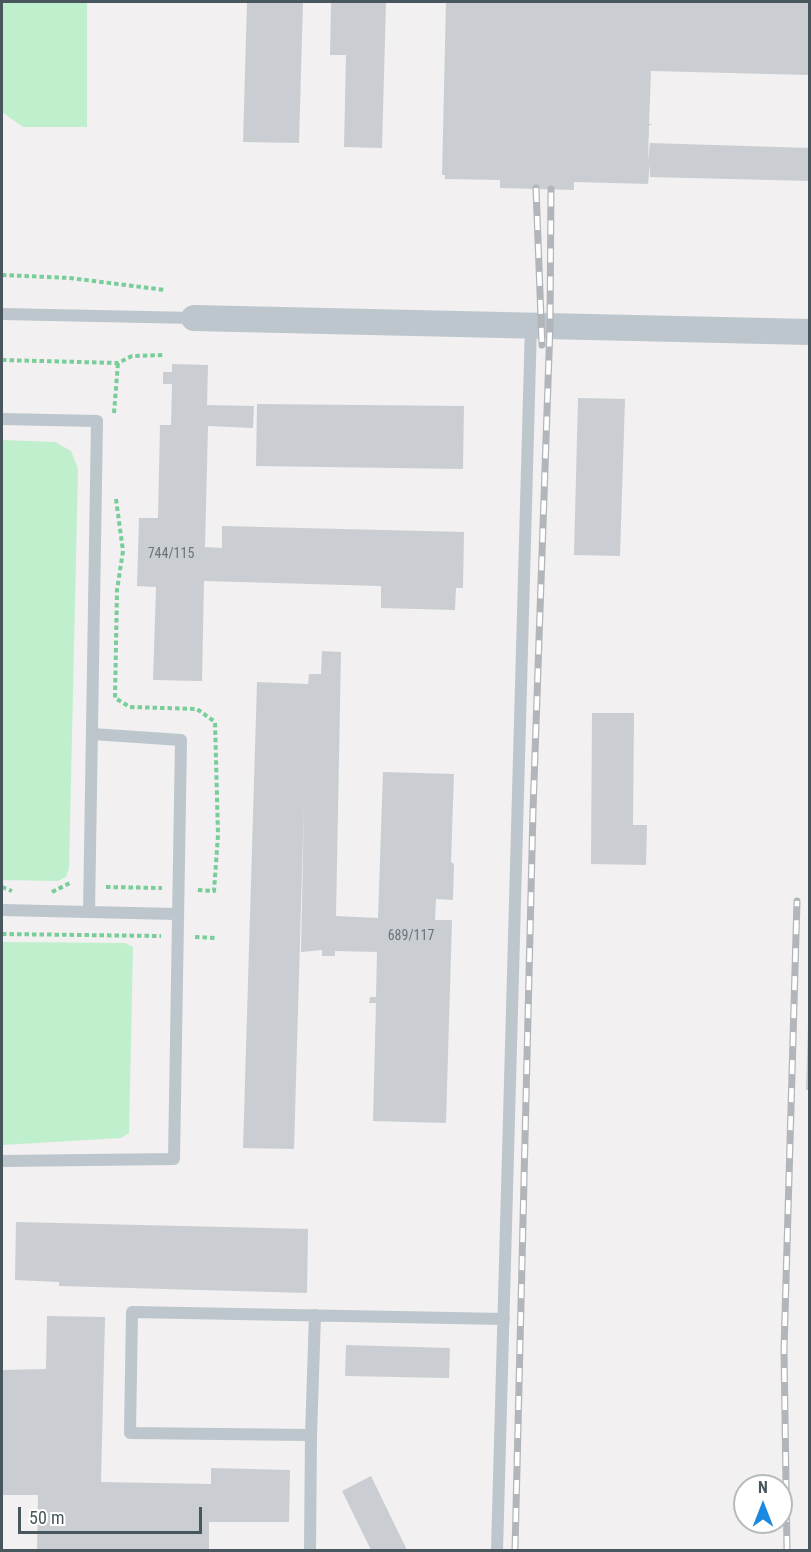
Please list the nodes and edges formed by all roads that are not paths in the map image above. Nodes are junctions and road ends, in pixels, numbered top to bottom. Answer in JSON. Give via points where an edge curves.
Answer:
{"nodes":[{"id":1,"x":2,"y":314,"type":"edge"},
{"id":2,"x":194,"y":318,"type":"joint"},
{"id":3,"x":531,"y":326,"type":"junction"},
{"id":4,"x":810,"y":332,"type":"edge"},
{"id":5,"x":2,"y":419,"type":"edge"},
{"id":6,"x":92,"y":734,"type":"junction"},
{"id":7,"x":2,"y":910,"type":"edge"},
{"id":8,"x":89,"y":912,"type":"junction"},
{"id":9,"x":176,"y":914,"type":"junction"},
{"id":10,"x":2,"y":1161,"type":"edge"},
{"id":11,"x":315,"y":1316,"type":"junction"},
{"id":12,"x":504,"y":1319,"type":"junction"},
{"id":13,"x":310,"y":1435,"type":"junction"},
{"id":14,"x":310,"y":1551,"type":"edge"},
{"id":15,"x":497,"y":1551,"type":"edge"}],
"edges":[{"from":1,"to":2,"type":"lane"},
{"from":2,"to":3,"type":"street"},
{"from":3,"to":4,"type":"street"},
{"from":3,"to":12,"type":"lane"},
{"from":5,"to":6,"type":"lane","via":[[98,421]]},
{"from":6,"to":8,"type":"lane"},
{"from":6,"to":9,"type":"lane","via":[[181,740]]},
{"from":7,"to":8,"type":"lane"},
{"from":8,"to":9,"type":"lane"},
{"from":9,"to":10,"type":"lane","via":[[174,1159]]},
{"from":11,"to":12,"type":"lane"},
{"from":11,"to":13,"type":"lane"},
{"from":11,"to":13,"type":"lane","via":[[132,1312],[130,1433]]},
{"from":12,"to":15,"type":"lane"},
{"from":13,"to":14,"type":"lane"}]}
